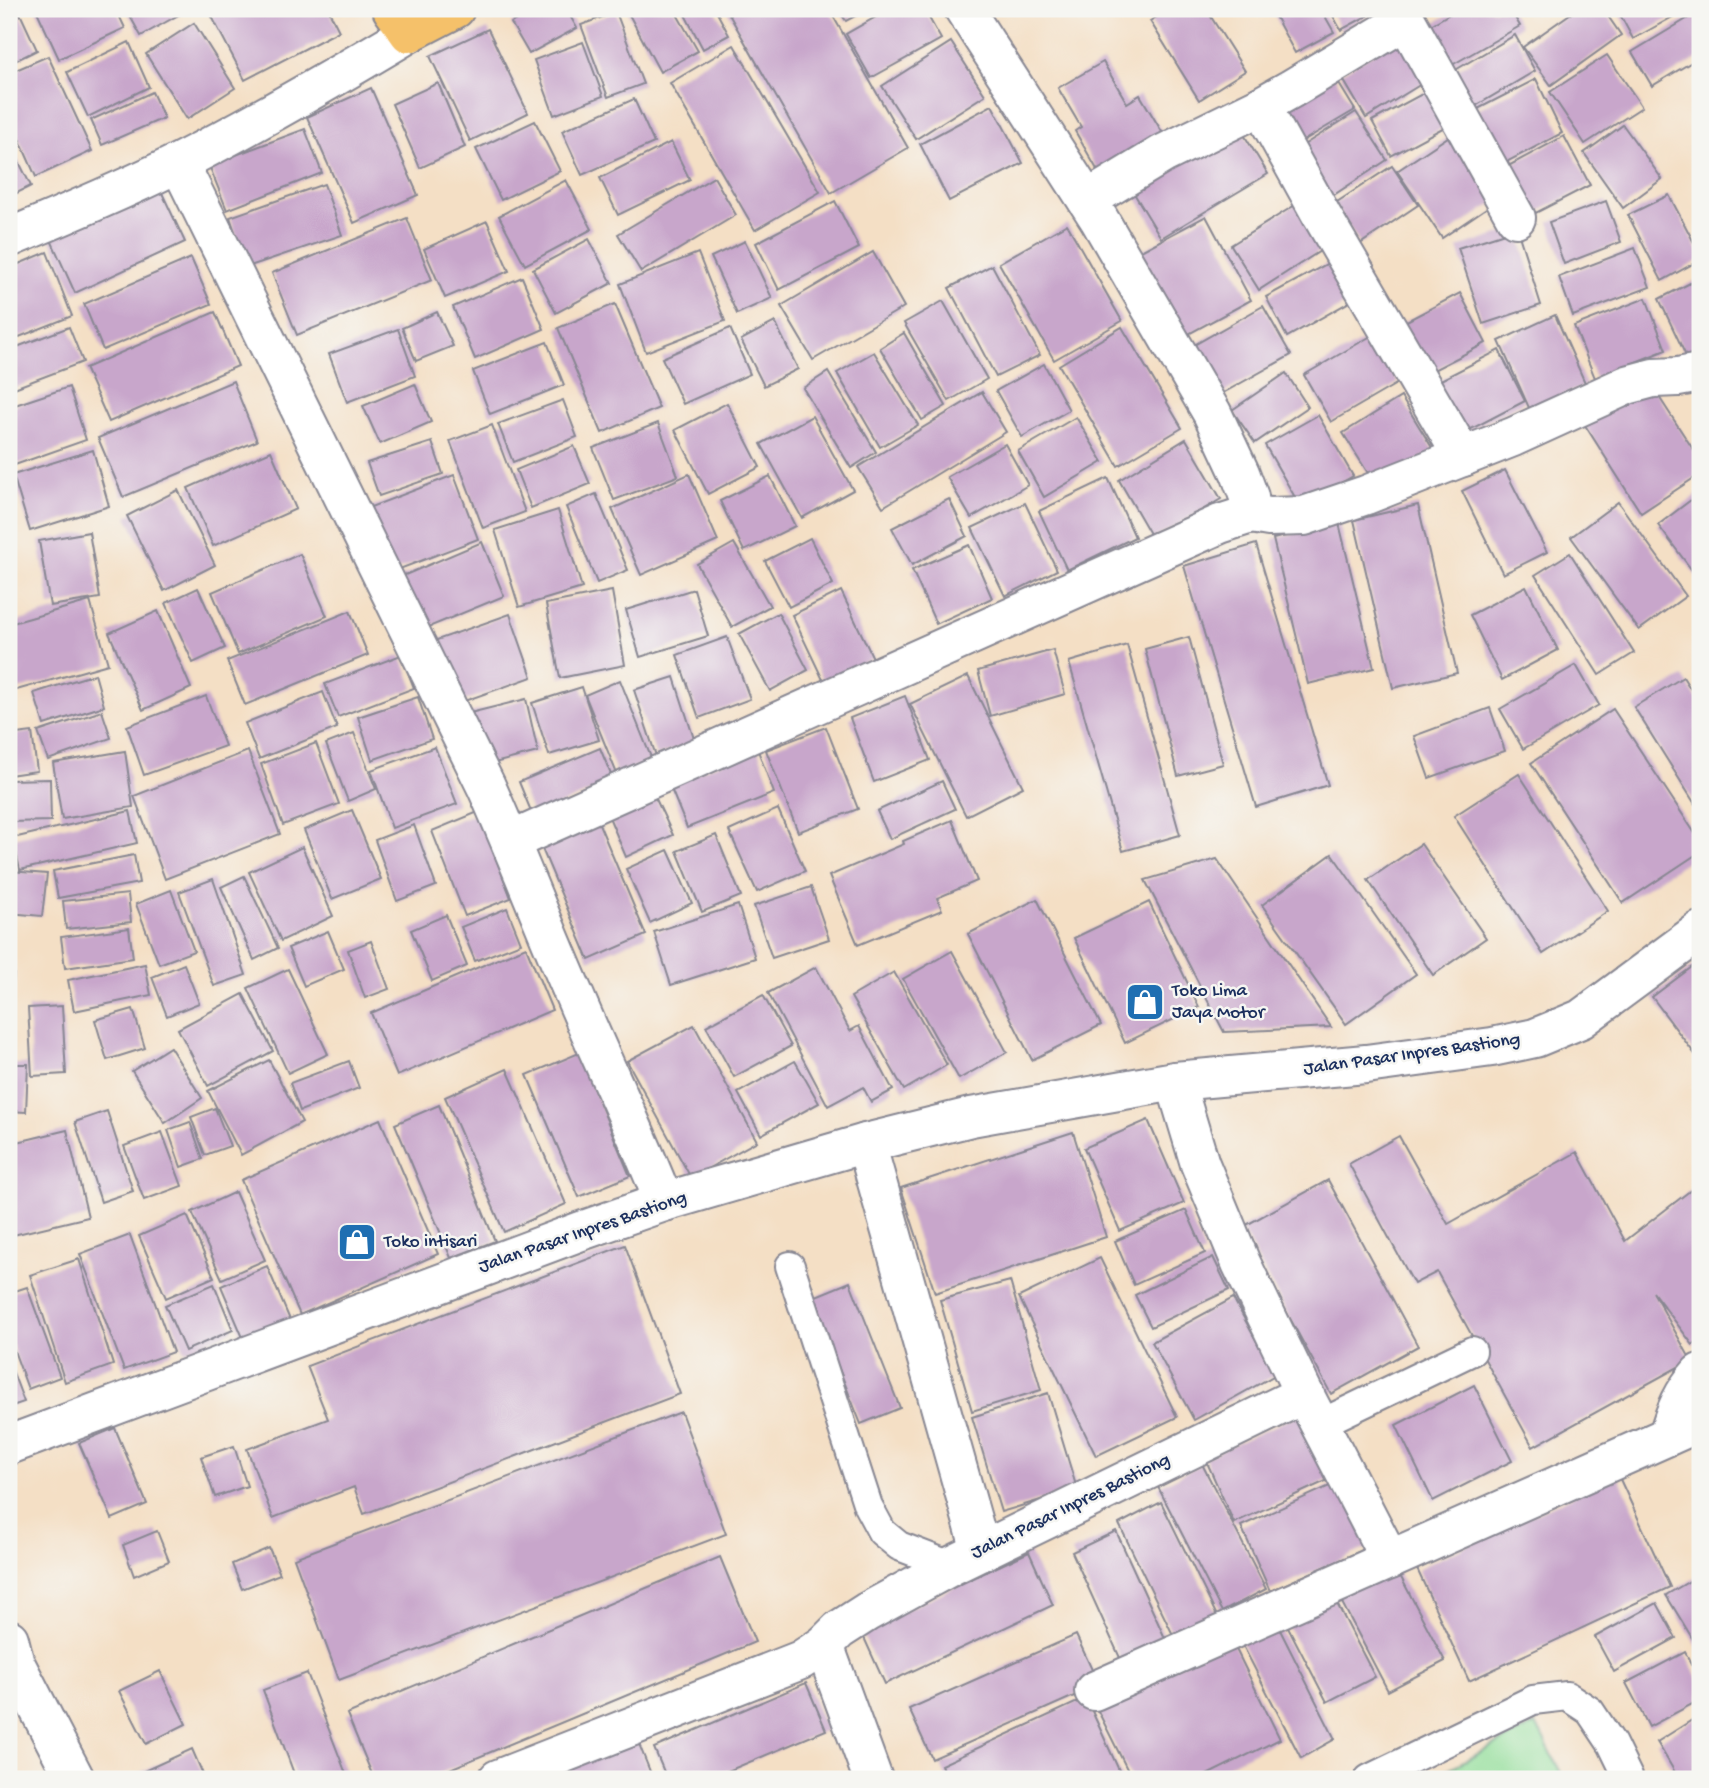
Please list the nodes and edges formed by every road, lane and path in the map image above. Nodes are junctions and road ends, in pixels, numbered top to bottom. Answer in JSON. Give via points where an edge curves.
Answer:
{"nodes":[{"id":1,"x":455,"y":9,"type":"edge"},
{"id":2,"x":964,"y":9,"type":"edge"},
{"id":3,"x":1403,"y":15,"type":"edge"},
{"id":4,"x":401,"y":21,"type":"edge"},
{"id":5,"x":1261,"y":106,"type":"junction"},
{"id":6,"x":179,"y":163,"type":"junction"},
{"id":7,"x":1087,"y":200,"type":"junction"},
{"id":8,"x":1516,"y":218,"type":"dead end"},
{"id":9,"x":9,"y":238,"type":"edge"},
{"id":10,"x":1700,"y":373,"type":"edge"},
{"id":11,"x":1463,"y":457,"type":"junction"},
{"id":12,"x":1251,"y":514,"type":"junction"},
{"id":13,"x":511,"y":841,"type":"junction"},
{"id":14,"x":1700,"y":931,"type":"edge"},
{"id":15,"x":1175,"y":1081,"type":"junction"},
{"id":16,"x":866,"y":1143,"type":"junction"},
{"id":17,"x":664,"y":1202,"type":"junction"},
{"id":18,"x":790,"y":1266,"type":"dead end"},
{"id":19,"x":1472,"y":1351,"type":"dead end"},
{"id":20,"x":1700,"y":1373,"type":"edge"},
{"id":21,"x":1312,"y":1409,"type":"junction"},
{"id":22,"x":1690,"y":1432,"type":"edge"},
{"id":23,"x":9,"y":1445,"type":"edge"},
{"id":24,"x":966,"y":1559,"type":"junction"},
{"id":25,"x":1390,"y":1560,"type":"junction"},
{"id":26,"x":9,"y":1639,"type":"edge"},
{"id":27,"x":824,"y":1645,"type":"junction"},
{"id":28,"x":1094,"y":1691,"type":"dead end"},
{"id":29,"x":75,"y":1779,"type":"edge"},
{"id":30,"x":498,"y":1779,"type":"edge"},
{"id":31,"x":873,"y":1779,"type":"edge"},
{"id":32,"x":1368,"y":1779,"type":"edge"},
{"id":33,"x":1629,"y":1779,"type":"edge"}],
"edges":[{"from":1,"to":4,"type":"highway"},
{"from":2,"to":7,"type":"street"},
{"from":3,"to":5,"type":"street"},
{"from":3,"to":8,"type":"street"},
{"from":4,"to":6,"type":"street","via":[[331,79]]},
{"from":5,"to":7,"type":"street","via":[[1163,154]]},
{"from":5,"to":11,"type":"street"},
{"from":6,"to":9,"type":"street"},
{"from":6,"to":13,"type":"street"},
{"from":7,"to":12,"type":"street","via":[[1212,413],[1240,473]]},
{"from":10,"to":11,"type":"street","via":[[1627,385]]},
{"from":11,"to":12,"type":"street","via":[[1304,516]]},
{"from":12,"to":13,"type":"street"},
{"from":13,"to":17,"type":"street"},
{"from":14,"to":15,"type":"street","name":"Jalan Pasar Inpres Bastiong","via":[[1581,1019],[1535,1038],[1366,1064]]},
{"from":15,"to":16,"type":"street","name":"Jalan Pasar Inpres Bastiong","via":[[971,1117]]},
{"from":15,"to":21,"type":"street","via":[[1200,1164],[1241,1263]]},
{"from":16,"to":17,"type":"street","name":"Jalan Pasar Inpres Bastiong"},
{"from":16,"to":24,"type":"street"},
{"from":17,"to":23,"type":"street","name":"Jalan Pasar Inpres Bastiong"},
{"from":18,"to":24,"type":"lane","via":[[868,1506],[882,1532],[900,1546]]},
{"from":19,"to":21,"type":"lane"},
{"from":20,"to":22,"type":"street","via":[[1675,1412]]},
{"from":21,"to":24,"type":"street","name":"Jalan Pasar Inpres Bastiong"},
{"from":21,"to":25,"type":"street"},
{"from":22,"to":25,"type":"street"},
{"from":24,"to":27,"type":"street","name":"Jalan Pasar Inpres Bastiong","via":[[867,1612]]},
{"from":25,"to":28,"type":"street"},
{"from":26,"to":29,"type":"street","via":[[15,1663]]},
{"from":27,"to":30,"type":"street","name":"Jalan Pasar Inpres Bastiong","via":[[801,1660]]},
{"from":27,"to":31,"type":"street"},
{"from":32,"to":33,"type":"lane","via":[[1533,1700],[1567,1696],[1590,1711]]}]}
